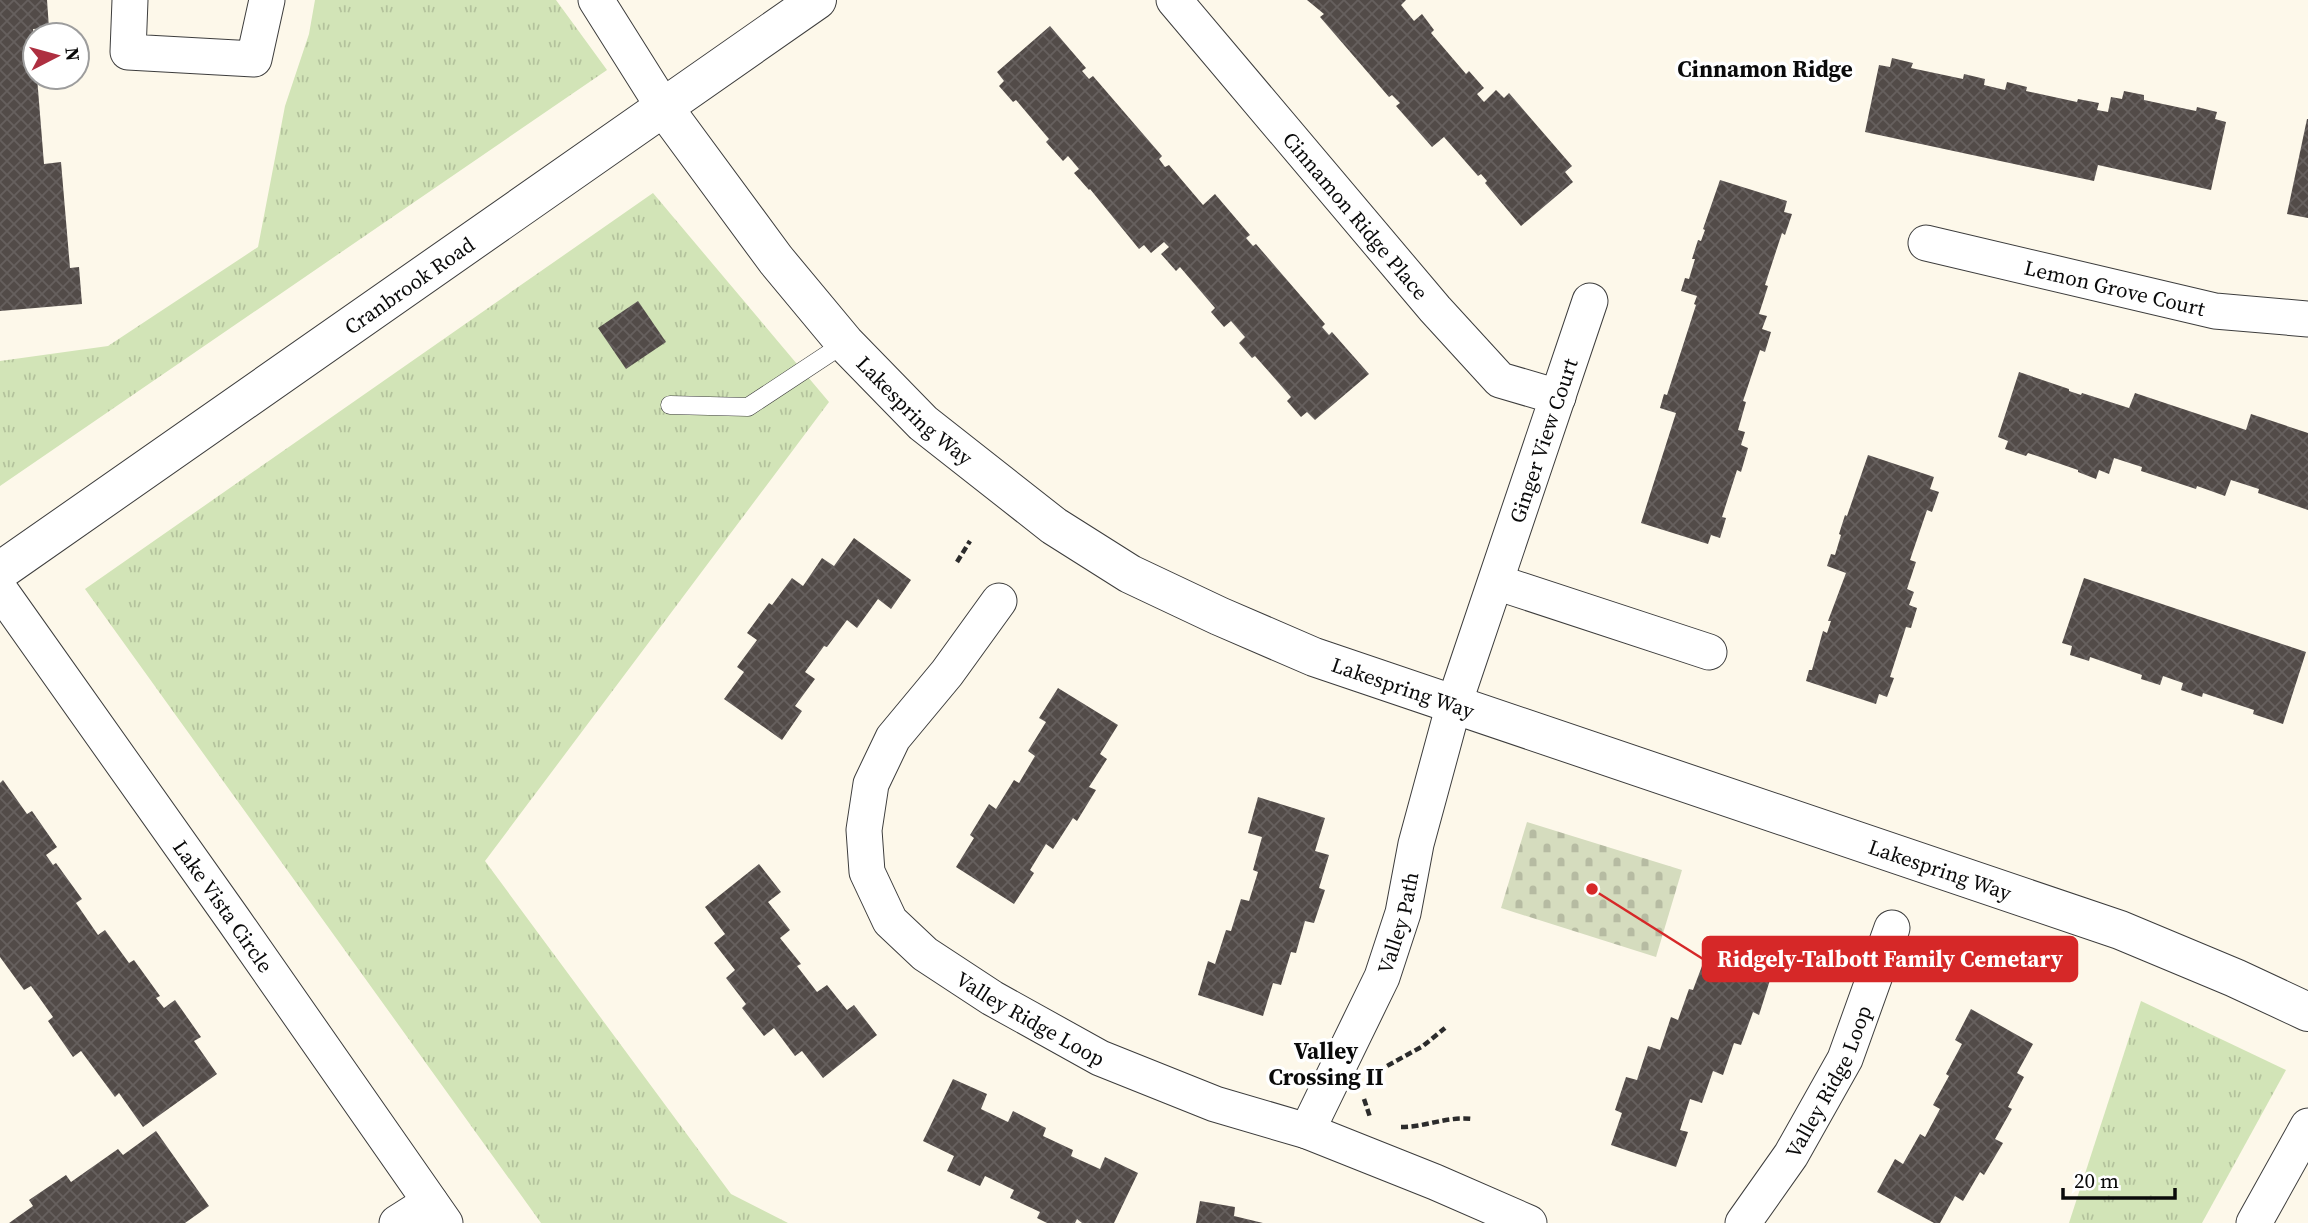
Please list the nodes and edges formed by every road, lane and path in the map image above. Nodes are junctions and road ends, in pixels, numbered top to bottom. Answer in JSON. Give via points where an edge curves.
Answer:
{"nodes":[{"id":1,"x":130,"y":0,"type":"edge"},
{"id":2,"x":267,"y":0,"type":"edge"},
{"id":3,"x":596,"y":0,"type":"edge"},
{"id":4,"x":817,"y":0,"type":"edge"},
{"id":5,"x":1174,"y":0,"type":"edge"},
{"id":6,"x":664,"y":108,"type":"junction"},
{"id":7,"x":1926,"y":243,"type":"dead end"},
{"id":8,"x":1590,"y":301,"type":"dead end"},
{"id":9,"x":2308,"y":319,"type":"edge"},
{"id":10,"x":845,"y":342,"type":"junction"},
{"id":11,"x":1558,"y":397,"type":"junction"},
{"id":12,"x":670,"y":405,"type":"dead end"},
{"id":13,"x":970,"y":541,"type":"dead end"},
{"id":14,"x":957,"y":562,"type":"dead end"},
{"id":15,"x":0,"y":571,"type":"edge"},
{"id":16,"x":1496,"y":582,"type":"junction"},
{"id":17,"x":0,"y":590,"type":"edge"},
{"id":18,"x":999,"y":601,"type":"dead end"},
{"id":19,"x":1709,"y":652,"type":"dead end"},
{"id":20,"x":1454,"y":704,"type":"junction"},
{"id":21,"x":1892,"y":928,"type":"dead end"},
{"id":22,"x":2308,"y":1012,"type":"edge"},
{"id":23,"x":1445,"y":1028,"type":"dead end"},
{"id":24,"x":1370,"y":1079,"type":"dead end"},
{"id":25,"x":1365,"y":1088,"type":"dead end"},
{"id":26,"x":1473,"y":1119,"type":"dead end"},
{"id":27,"x":1375,"y":1122,"type":"dead end"},
{"id":28,"x":2308,"y":1126,"type":"edge"},
{"id":29,"x":1399,"y":1127,"type":"dead end"},
{"id":30,"x":1307,"y":1132,"type":"junction"},
{"id":31,"x":437,"y":1212,"type":"edge"},
{"id":32,"x":397,"y":1223,"type":"edge"},
{"id":33,"x":1529,"y":1223,"type":"edge"},
{"id":34,"x":1743,"y":1223,"type":"edge"},
{"id":35,"x":2255,"y":1223,"type":"edge"}],
"edges":[{"from":1,"to":2,"type":"street","via":[[128,52],[254,59]]},
{"from":3,"to":6,"type":"street"},
{"from":4,"to":6,"type":"street","name":"Cranbrook Road"},
{"from":5,"to":11,"type":"street","name":"Cinnamon Ridge Place","via":[[1500,380]]},
{"from":6,"to":10,"type":"street","name":"Lakespring Way","via":[[776,260]]},
{"from":6,"to":15,"type":"street","name":"Cranbrook Road"},
{"from":7,"to":9,"type":"street","name":"Lemon Grove Court","via":[[2215,311]]},
{"from":8,"to":11,"type":"street","name":"Ginger View Court"},
{"from":10,"to":12,"type":"lane","via":[[748,407]]},
{"from":10,"to":20,"type":"street","name":"Lakespring Way","via":[[934,432],[1054,526],[1130,574],[1314,657]]},
{"from":11,"to":16,"type":"street","name":"Ginger View Court"},
{"from":13,"to":14,"type":"path"},
{"from":16,"to":19,"type":"street"},
{"from":16,"to":20,"type":"street","name":"Ginger View Court"},
{"from":17,"to":31,"type":"street","name":"Lake Vista Circle"},
{"from":18,"to":30,"type":"street","name":"Valley Ridge Loop","via":[[893,738],[871,784],[864,830],[867,872],[890,921],[925,954],[992,998],[1100,1058],[1215,1104]]},
{"from":20,"to":22,"type":"street","name":"Lakespring Way","via":[[2120,930]]},
{"from":20,"to":30,"type":"street","name":"Valley Path","via":[[1416,844],[1403,913],[1382,977]]},
{"from":21,"to":34,"type":"street","name":"Valley Ridge Loop","via":[[1845,1059],[1791,1155]]},
{"from":23,"to":24,"type":"path"},
{"from":25,"to":27,"type":"path","via":[[1363,1101]]},
{"from":26,"to":29,"type":"path","via":[[1456,1117]]},
{"from":28,"to":35,"type":"street"},
{"from":30,"to":33,"type":"street","name":"Valley Ridge Loop"},
{"from":31,"to":32,"type":"street"}]}
